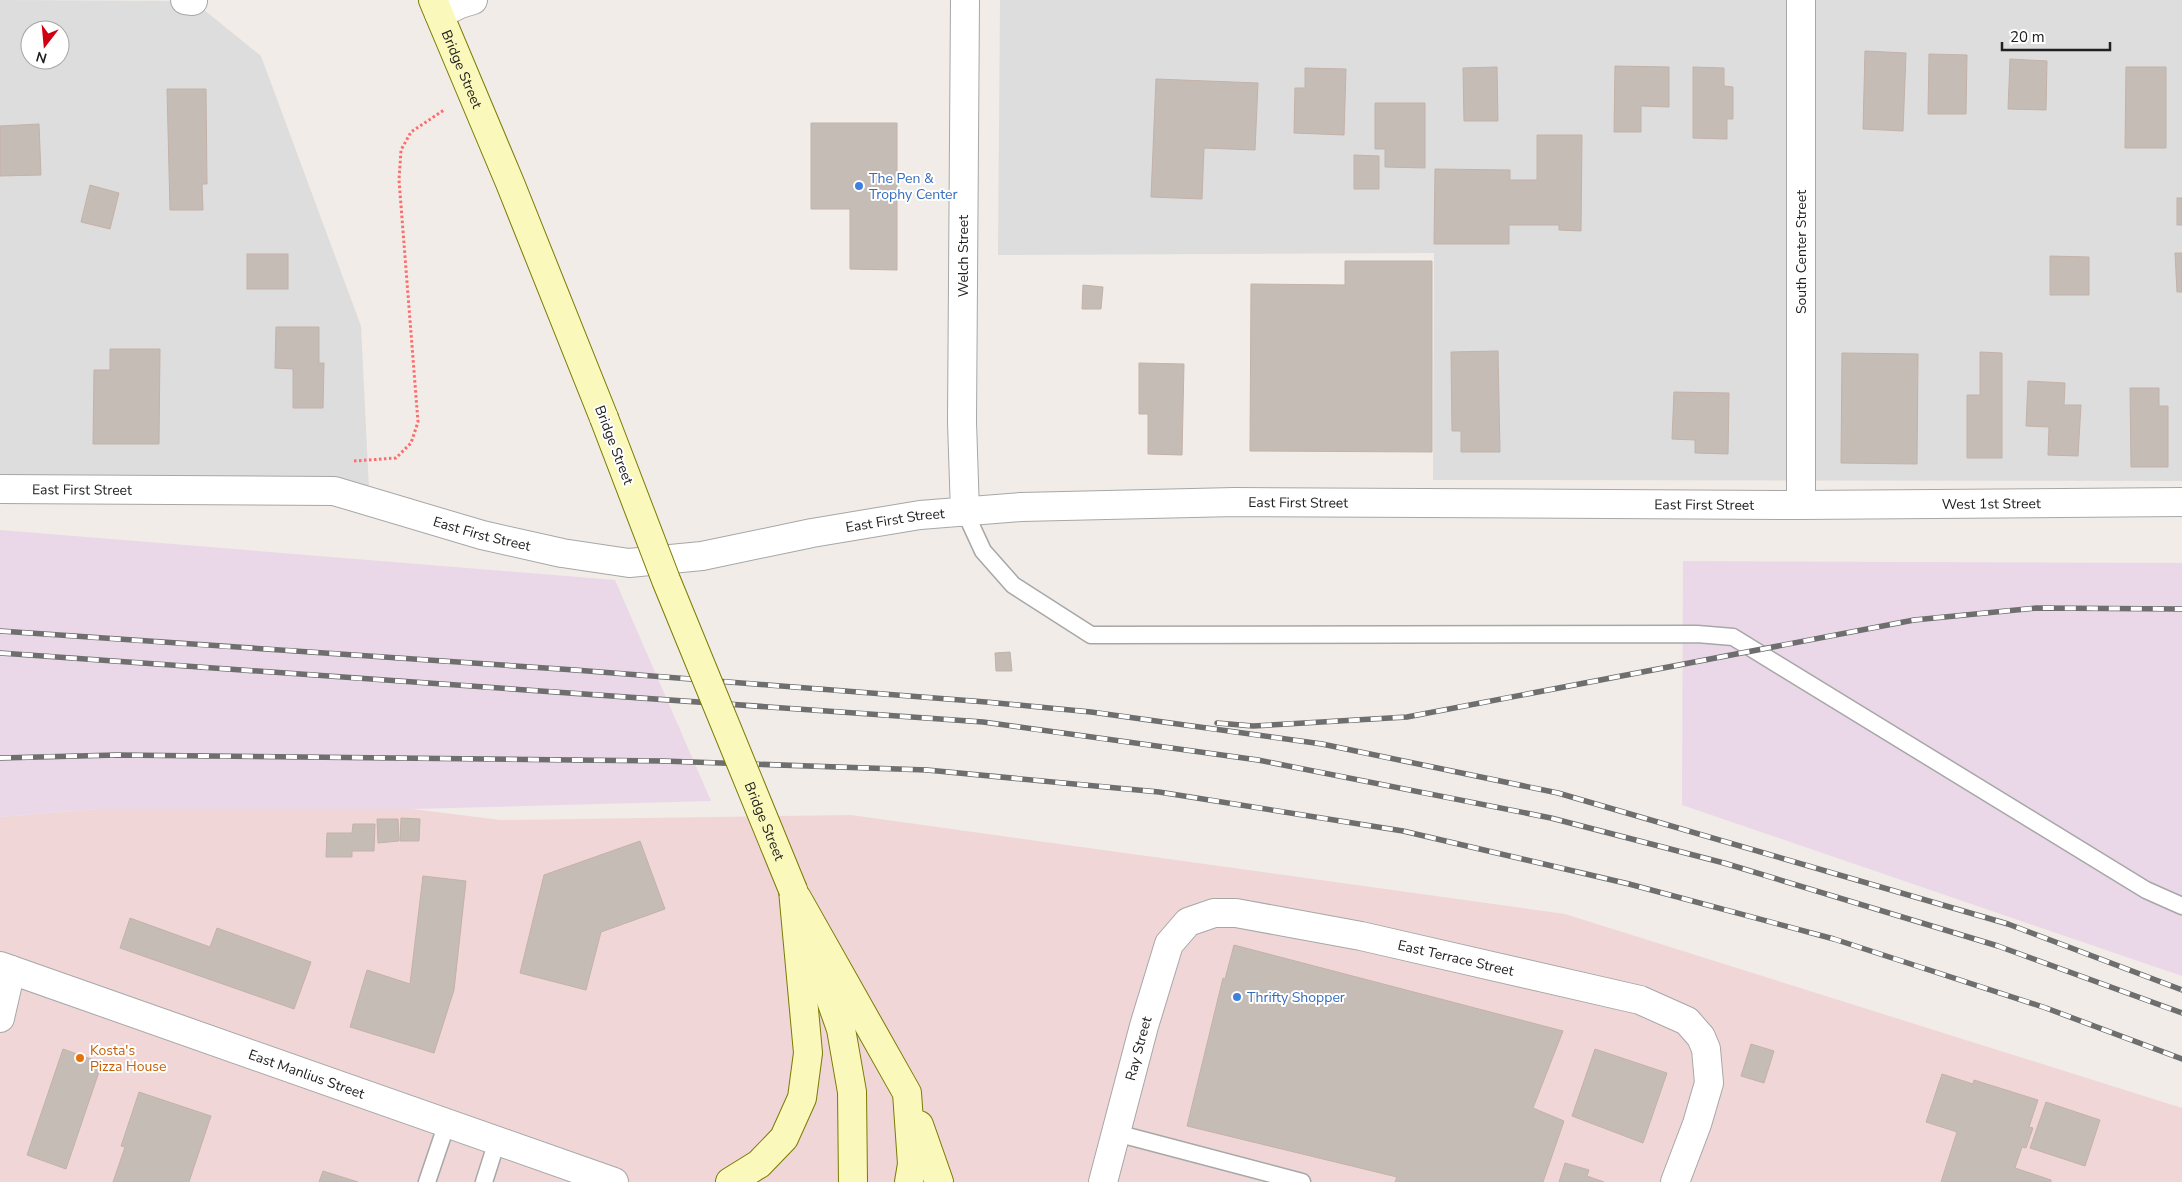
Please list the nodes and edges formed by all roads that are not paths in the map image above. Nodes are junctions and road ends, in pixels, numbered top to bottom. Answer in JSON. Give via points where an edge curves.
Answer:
{"nodes":[{"id":1,"x":473,"y":0,"type":"edge"},
{"id":2,"x":964,"y":0,"type":"edge"},
{"id":3,"x":1801,"y":0,"type":"edge"},
{"id":4,"x":436,"y":7,"type":"edge"},
{"id":5,"x":0,"y":489,"type":"edge"},
{"id":6,"x":2182,"y":502,"type":"edge"},
{"id":7,"x":1801,"y":505,"type":"junction"},
{"id":8,"x":965,"y":512,"type":"junction"},
{"id":9,"x":793,"y":890,"type":"junction"},
{"id":10,"x":2182,"y":906,"type":"edge"},
{"id":11,"x":1188,"y":922,"type":"joint"},
{"id":12,"x":5,"y":968,"type":"edge"},
{"id":13,"x":0,"y":1018,"type":"edge"},
{"id":14,"x":907,"y":1093,"type":"junction"},
{"id":15,"x":447,"y":1123,"type":"junction"},
{"id":16,"x":1116,"y":1133,"type":"junction"},
{"id":17,"x":497,"y":1141,"type":"junction"},
{"id":18,"x":577,"y":1176,"type":"edge"},
{"id":19,"x":427,"y":1182,"type":"edge"},
{"id":20,"x":484,"y":1182,"type":"edge"},
{"id":21,"x":614,"y":1182,"type":"edge"},
{"id":22,"x":730,"y":1182,"type":"edge"},
{"id":23,"x":852,"y":1182,"type":"edge"},
{"id":24,"x":909,"y":1182,"type":"edge"},
{"id":25,"x":939,"y":1182,"type":"edge"},
{"id":26,"x":1103,"y":1182,"type":"edge"},
{"id":27,"x":1302,"y":1182,"type":"edge"},
{"id":28,"x":1675,"y":1182,"type":"edge"}],
"edges":[{"from":1,"to":4,"type":"street"},
{"from":2,"to":8,"type":"street","name":"Welch Street","via":[[962,422]]},
{"from":3,"to":7,"type":"street","name":"South Center Street"},
{"from":4,"to":9,"type":"main road","name":"Bridge Street","bridge":true},
{"from":5,"to":8,"type":"street","name":"East First Street","via":[[334,490],[482,535],[562,554],[629,563],[702,556],[812,533],[920,515]]},
{"from":6,"to":7,"type":"street","name":"West 1st Street"},
{"from":7,"to":8,"type":"street","name":"East First Street","via":[[1235,502],[1021,507]]},
{"from":8,"to":10,"type":"lane","via":[[983,551],[1013,585],[1091,635],[1697,634],[1733,638],[2146,890]]},
{"from":9,"to":14,"type":"main road","name":"Bridge Street"},
{"from":9,"to":22,"type":"main road","via":[[808,1053],[802,1098],[784,1138],[760,1164]]},
{"from":9,"to":23,"type":"main road","name":"Bridge Street","via":[[841,1028],[852,1092]]},
{"from":11,"to":16,"type":"street","name":"Ray Street","via":[[1169,944]]},
{"from":11,"to":28,"type":"street","name":"East Terrace Street","via":[[1214,913],[1236,912],[1361,936],[1640,1000],[1687,1021],[1701,1037],[1706,1049],[1709,1083]]},
{"from":12,"to":13,"type":"street"},
{"from":12,"to":15,"type":"street","name":"East Manlius Street"},
{"from":14,"to":24,"type":"main road","name":"Bridge Street","via":[[912,1164]]},
{"from":14,"to":25,"type":"main road"},
{"from":15,"to":17,"type":"street","name":"East Manlius Street"},
{"from":15,"to":19,"type":"lane"},
{"from":16,"to":26,"type":"street","name":"Ray Street"},
{"from":16,"to":27,"type":"lane"},
{"from":17,"to":18,"type":"street","name":"East Manlius Street"},
{"from":17,"to":20,"type":"lane"},
{"from":18,"to":21,"type":"street","name":"East Manlius Street"}]}
